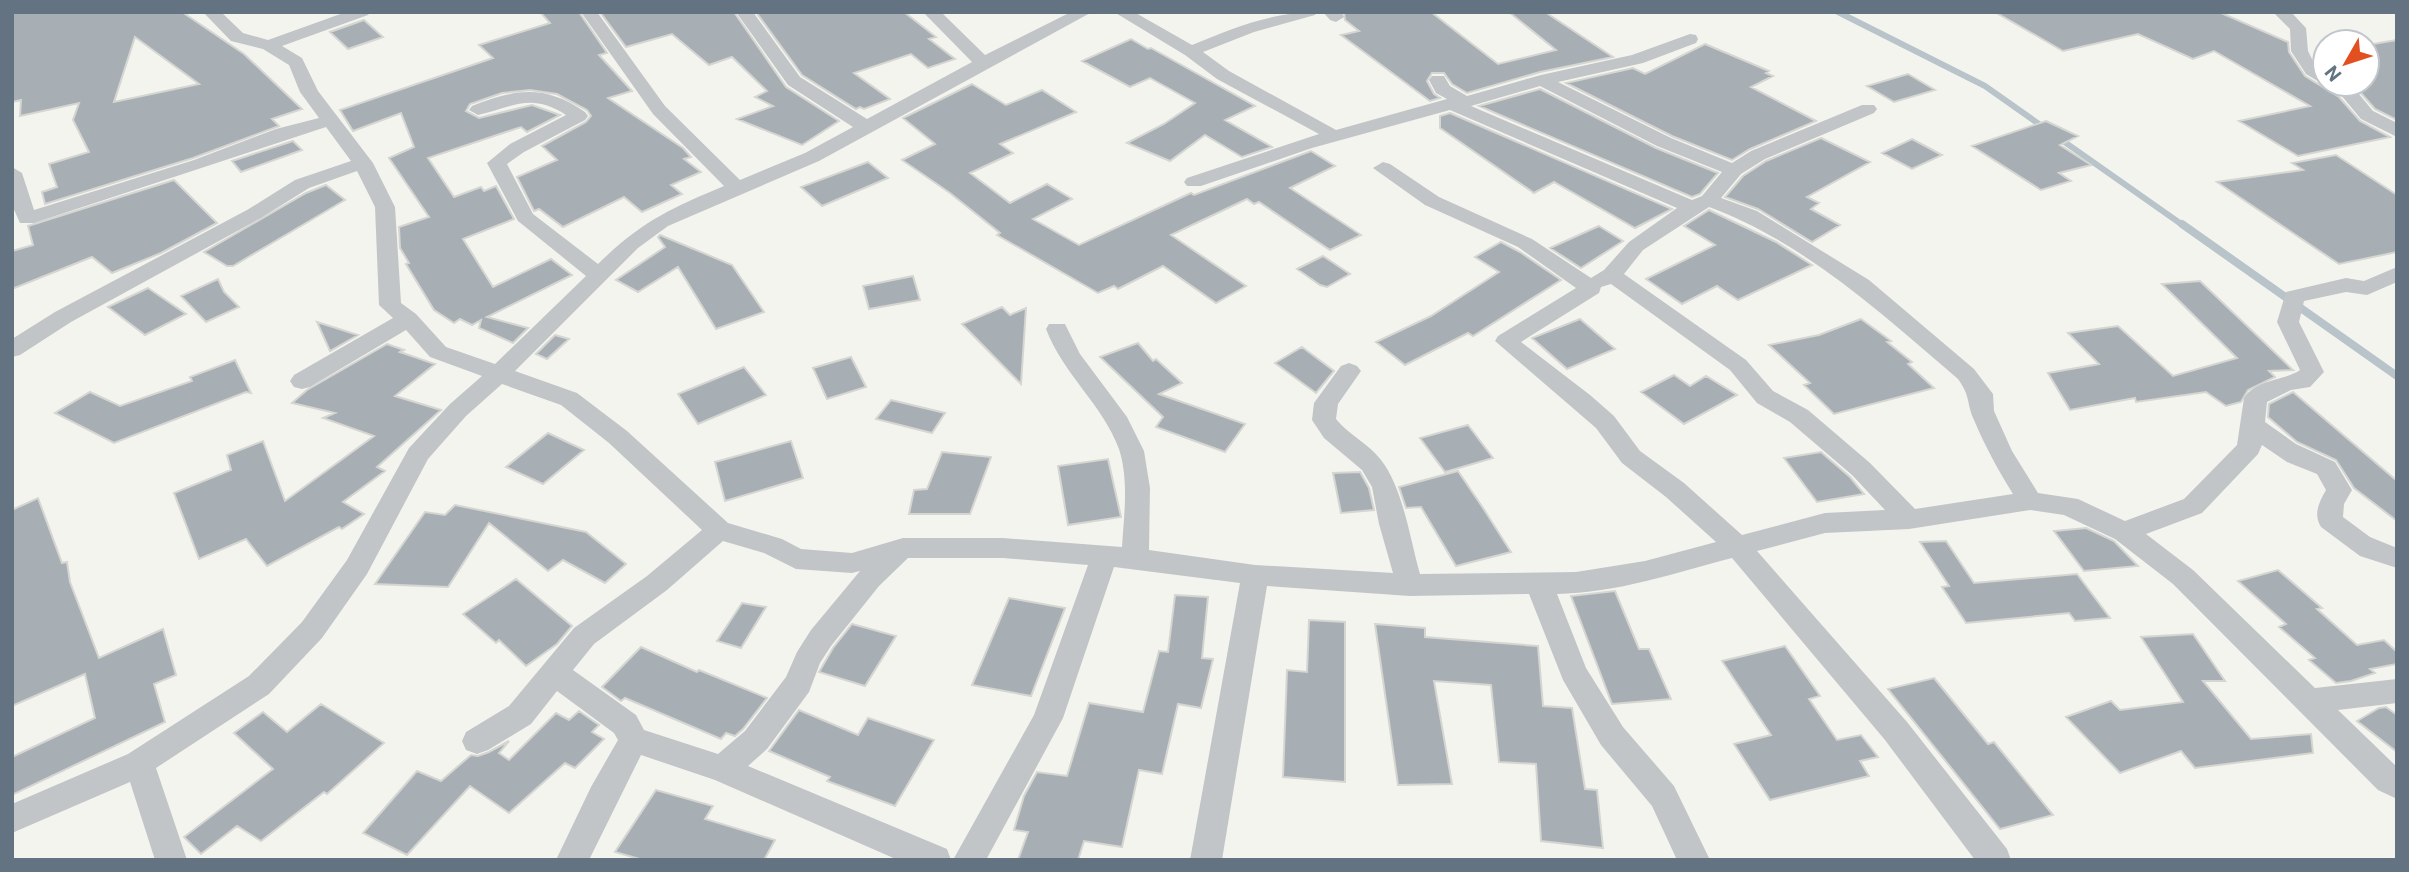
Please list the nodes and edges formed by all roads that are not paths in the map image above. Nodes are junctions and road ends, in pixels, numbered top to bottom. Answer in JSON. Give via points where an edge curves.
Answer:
{"nodes":[{"id":1,"x":211,"y":12,"type":"edge"},
{"id":2,"x":362,"y":12,"type":"edge"},
{"id":3,"x":589,"y":12,"type":"edge"},
{"id":4,"x":744,"y":12,"type":"edge"},
{"id":5,"x":931,"y":12,"type":"edge"},
{"id":6,"x":1084,"y":12,"type":"edge"},
{"id":7,"x":1122,"y":12,"type":"edge"},
{"id":8,"x":1309,"y":12,"type":"edge"},
{"id":9,"x":2281,"y":12,"type":"edge"},
{"id":10,"x":1690,"y":38,"type":"dead end"},
{"id":11,"x":269,"y":45,"type":"junction"},
{"id":12,"x":1191,"y":51,"type":"junction"},
{"id":13,"x":983,"y":63,"type":"junction"},
{"id":14,"x":2311,"y":71,"type":"edge"},
{"id":15,"x":1438,"y":80,"type":"dead end"},
{"id":16,"x":1541,"y":80,"type":"junction"},
{"id":17,"x":2353,"y":98,"type":"edge"},
{"id":18,"x":1458,"y":103,"type":"junction"},
{"id":19,"x":1868,"y":109,"type":"dead end"},
{"id":20,"x":478,"y":110,"type":"dead end"},
{"id":21,"x":331,"y":120,"type":"junction"},
{"id":22,"x":866,"y":127,"type":"junction"},
{"id":23,"x":2397,"y":131,"type":"edge"},
{"id":24,"x":1331,"y":136,"type":"junction"},
{"id":25,"x":363,"y":163,"type":"junction"},
{"id":26,"x":1383,"y":168,"type":"dead end"},
{"id":27,"x":1734,"y":170,"type":"junction"},
{"id":28,"x":12,"y":173,"type":"edge"},
{"id":29,"x":1194,"y":182,"type":"dead end"},
{"id":30,"x":737,"y":188,"type":"junction"},
{"id":31,"x":1700,"y":203,"type":"junction"},
{"id":32,"x":20,"y":223,"type":"edge"},
{"id":33,"x":2397,"y":273,"type":"edge"},
{"id":34,"x":1612,"y":275,"type":"junction"},
{"id":35,"x":600,"y":276,"type":"junction"},
{"id":36,"x":1591,"y":288,"type":"junction"},
{"id":37,"x":408,"y":319,"type":"junction"},
{"id":38,"x":1057,"y":329,"type":"dead end"},
{"id":39,"x":12,"y":350,"type":"edge"},
{"id":40,"x":1349,"y":370,"type":"dead end"},
{"id":41,"x":500,"y":373,"type":"junction"},
{"id":42,"x":302,"y":381,"type":"dead end"},
{"id":43,"x":2252,"y":424,"type":"junction"},
{"id":44,"x":2030,"y":501,"type":"junction"},
{"id":45,"x":1909,"y":519,"type":"junction"},
{"id":46,"x":719,"y":530,"type":"junction"},
{"id":47,"x":2124,"y":533,"type":"junction"},
{"id":48,"x":1737,"y":546,"type":"junction"},
{"id":49,"x":903,"y":548,"type":"junction"},
{"id":50,"x":1104,"y":556,"type":"junction"},
{"id":51,"x":1135,"y":558,"type":"junction"},
{"id":52,"x":2397,"y":558,"type":"edge"},
{"id":53,"x":1255,"y":575,"type":"junction"},
{"id":54,"x":1539,"y":583,"type":"junction"},
{"id":55,"x":1410,"y":585,"type":"junction"},
{"id":56,"x":553,"y":672,"type":"junction"},
{"id":57,"x":2397,"y":691,"type":"edge"},
{"id":58,"x":2310,"y":701,"type":"junction"},
{"id":59,"x":634,"y":740,"type":"junction"},
{"id":60,"x":477,"y":741,"type":"dead end"},
{"id":61,"x":139,"y":763,"type":"junction"},
{"id":62,"x":723,"y":769,"type":"junction"},
{"id":63,"x":2397,"y":785,"type":"edge"},
{"id":64,"x":12,"y":819,"type":"edge"},
{"id":65,"x":171,"y":860,"type":"edge"},
{"id":66,"x":572,"y":860,"type":"edge"},
{"id":67,"x":935,"y":860,"type":"edge"},
{"id":68,"x":969,"y":860,"type":"edge"},
{"id":69,"x":1206,"y":860,"type":"edge"},
{"id":70,"x":1694,"y":860,"type":"edge"},
{"id":71,"x":1995,"y":860,"type":"edge"}],
"edges":[{"from":1,"to":11,"type":"street","via":[[237,37]]},
{"from":2,"to":11,"type":"street"},
{"from":3,"to":30,"type":"street","via":[[659,110]]},
{"from":4,"to":22,"type":"street","via":[[794,81]]},
{"from":5,"to":13,"type":"street"},
{"from":6,"to":13,"type":"street"},
{"from":7,"to":12,"type":"street"},
{"from":8,"to":12,"type":"street","via":[[1248,28]]},
{"from":9,"to":14,"type":"street","via":[[2298,28],[2296,42]]},
{"from":10,"to":16,"type":"street","via":[[1637,59]]},
{"from":11,"to":21,"type":"street","via":[[296,62],[309,92]]},
{"from":12,"to":24,"type":"street","via":[[1223,75]]},
{"from":13,"to":22,"type":"street"},
{"from":15,"to":18,"type":"street"},
{"from":16,"to":18,"type":"street"},
{"from":16,"to":27,"type":"street","via":[[1664,142]]},
{"from":17,"to":23,"type":"street","via":[[2367,115]]},
{"from":18,"to":24,"type":"street"},
{"from":18,"to":31,"type":"street"},
{"from":19,"to":27,"type":"street","via":[[1758,155]]},
{"from":20,"to":35,"type":"street","via":[[525,94],[564,105],[579,116],[497,163],[525,217]]},
{"from":21,"to":25,"type":"street"},
{"from":21,"to":32,"type":"street","via":[[283,132],[190,168]]},
{"from":22,"to":30,"type":"street","via":[[812,157]]},
{"from":24,"to":29,"type":"street"},
{"from":25,"to":37,"type":"street","via":[[385,207],[390,306]]},
{"from":25,"to":39,"type":"street","via":[[302,184]]},
{"from":26,"to":36,"type":"street","via":[[1432,201],[1525,243]]},
{"from":27,"to":31,"type":"street"},
{"from":28,"to":32,"type":"street"},
{"from":30,"to":35,"type":"street","via":[[661,222]]},
{"from":31,"to":34,"type":"street","via":[[1636,246]]},
{"from":31,"to":44,"type":"street","via":[[1750,215],[1861,285],[1966,374],[1981,394],[1982,411],[2000,452]]},
{"from":33,"to":43,"type":"street","via":[[2367,288],[2346,285],[2294,297],[2288,322],[2312,372],[2256,398]]},
{"from":34,"to":36,"type":"street"},
{"from":34,"to":45,"type":"street","via":[[1738,365],[1765,397],[1799,416],[1861,469]]},
{"from":35,"to":41,"type":"street"},
{"from":36,"to":48,"type":"street","via":[[1506,341],[1583,401],[1631,457]]},
{"from":37,"to":41,"type":"street","via":[[438,352]]},
{"from":37,"to":42,"type":"street"},
{"from":38,"to":51,"type":"street","via":[[1070,357],[1103,401],[1135,463]]},
{"from":40,"to":55,"type":"street","via":[[1326,403],[1324,420],[1371,464],[1385,487]]},
{"from":41,"to":46,"type":"street","via":[[569,399],[618,437]]},
{"from":41,"to":61,"type":"street","via":[[418,454],[357,567],[312,630],[259,685]]},
{"from":43,"to":47,"type":"street","via":[[2249,448],[2193,506]]},
{"from":43,"to":52,"type":"street","via":[[2300,461],[2326,468],[2339,491],[2331,504],[2330,520],[2355,542]]},
{"from":44,"to":45,"type":"street"},
{"from":44,"to":47,"type":"street","via":[[2069,506]]},
{"from":45,"to":48,"type":"street","via":[[1825,523]]},
{"from":46,"to":49,"type":"street","via":[[773,546],[796,559],[852,563]]},
{"from":46,"to":56,"type":"street","via":[[584,636]]},
{"from":47,"to":58,"type":"street","via":[[2183,577]]},
{"from":48,"to":54,"type":"street","via":[[1645,571],[1576,583]]},
{"from":48,"to":71,"type":"street","via":[[1896,731]]},
{"from":49,"to":50,"type":"street","via":[[1003,548]]},
{"from":49,"to":62,"type":"street","via":[[869,579],[821,638],[799,683],[756,740]]},
{"from":50,"to":51,"type":"street"},
{"from":50,"to":68,"type":"street","via":[[1048,719]]},
{"from":51,"to":53,"type":"street"},
{"from":53,"to":55,"type":"street"},
{"from":53,"to":69,"type":"street"},
{"from":54,"to":55,"type":"street"},
{"from":54,"to":70,"type":"street","via":[[1573,672],[1612,736],[1663,796]]},
{"from":56,"to":59,"type":"street","via":[[625,723]]},
{"from":56,"to":60,"type":"street","via":[[520,715]]},
{"from":57,"to":58,"type":"street"},
{"from":58,"to":63,"type":"street"},
{"from":59,"to":62,"type":"street"},
{"from":59,"to":66,"type":"street"},
{"from":61,"to":64,"type":"street"},
{"from":61,"to":65,"type":"street"},
{"from":62,"to":67,"type":"street"}]}
